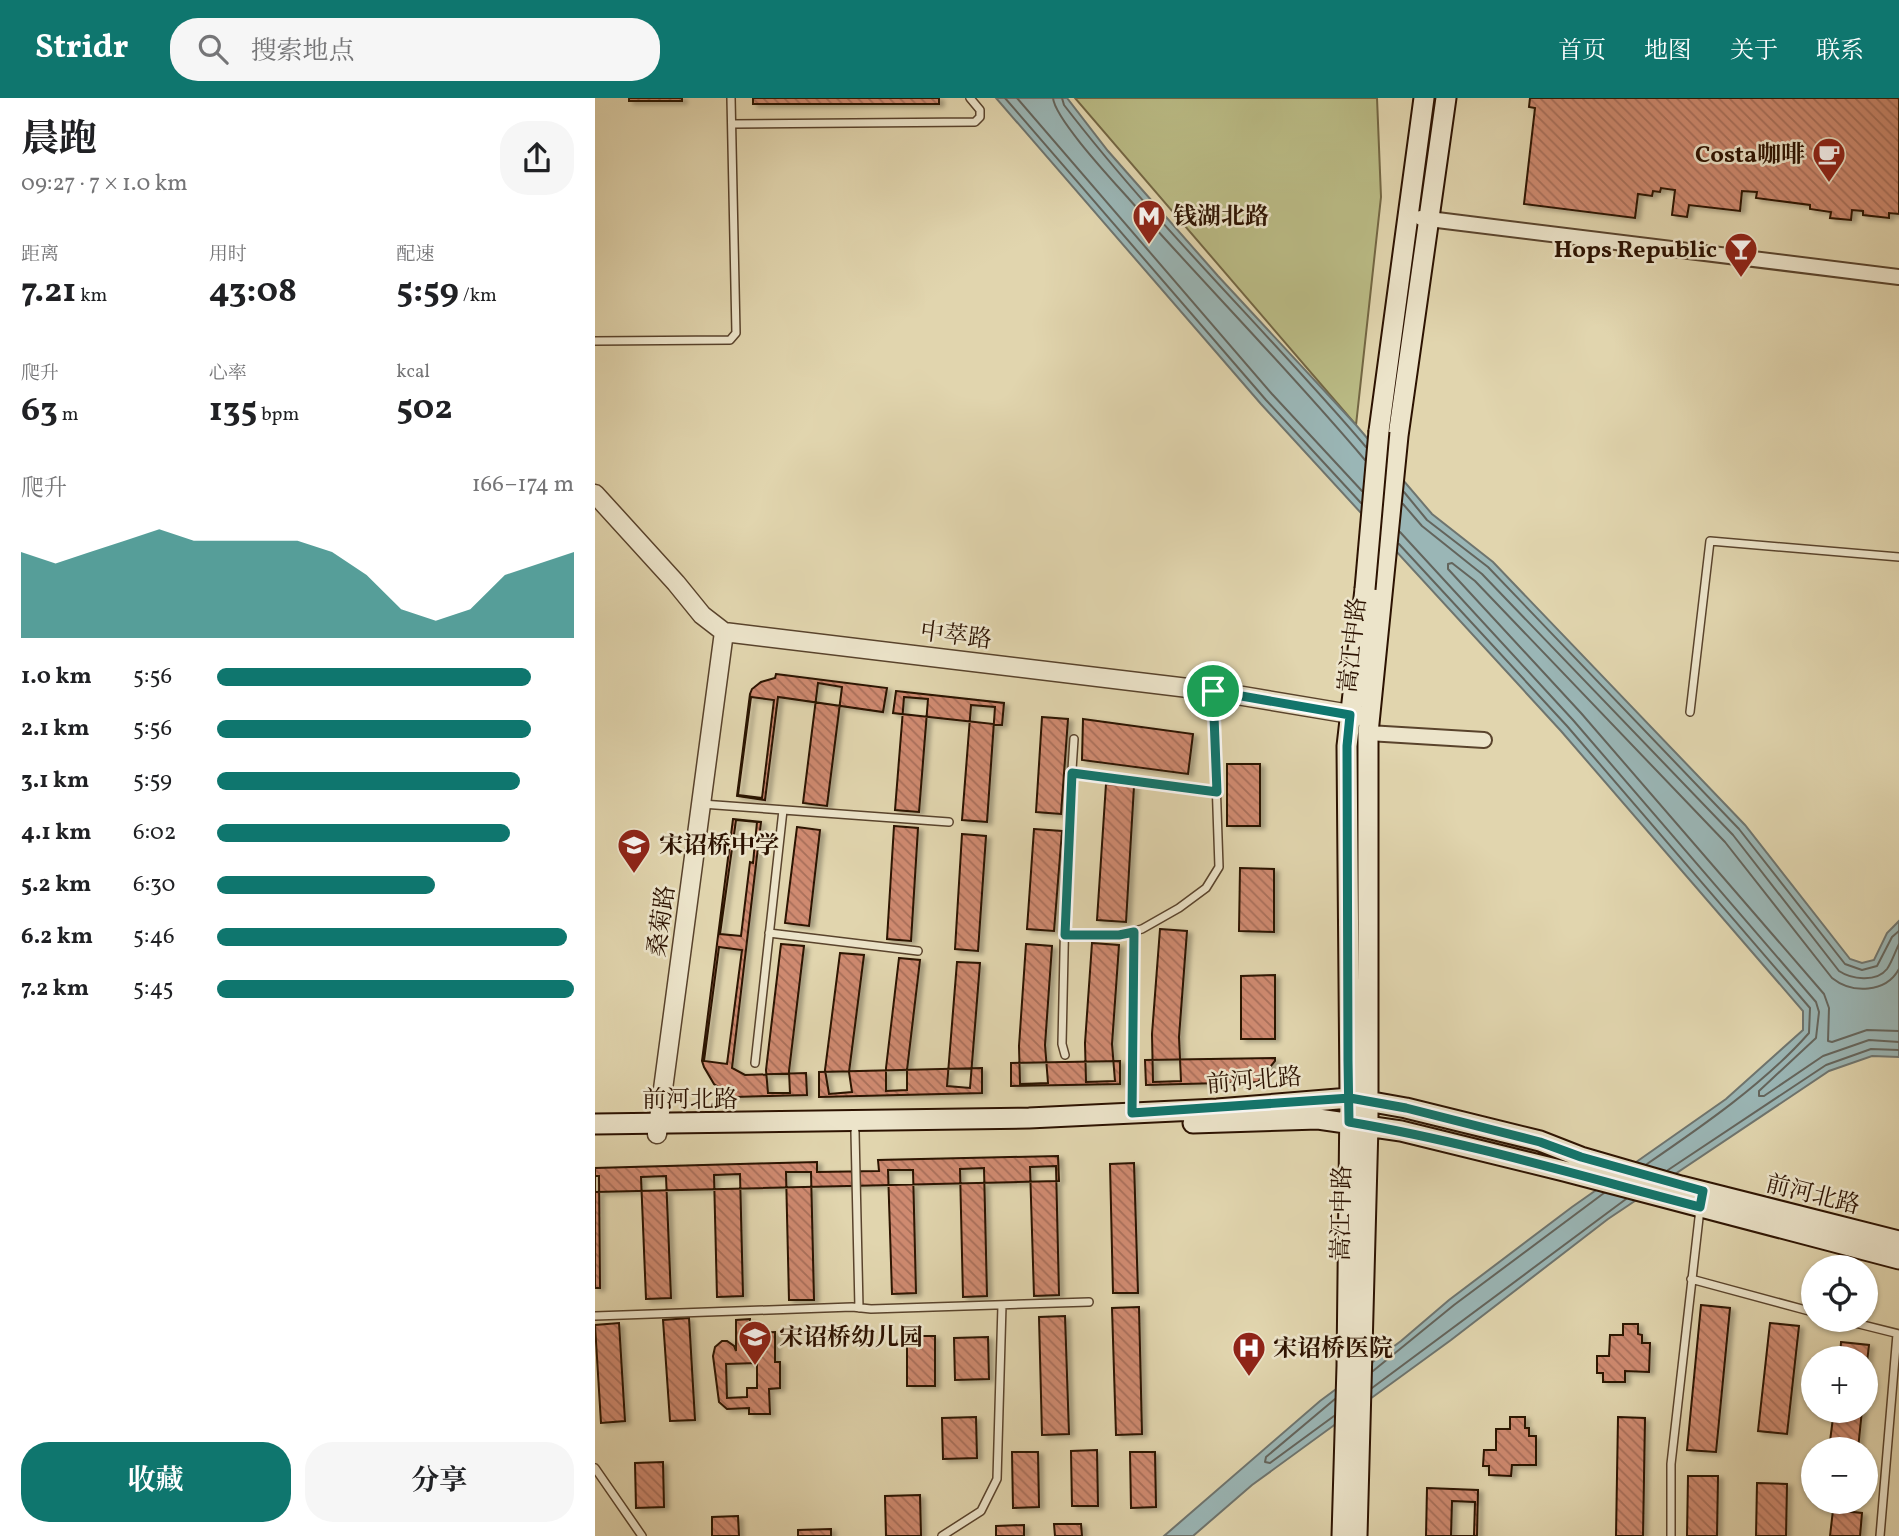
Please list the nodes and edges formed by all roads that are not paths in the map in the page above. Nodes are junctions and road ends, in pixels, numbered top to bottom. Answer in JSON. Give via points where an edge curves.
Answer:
{"nodes":[{"id":1,"x":731,"y":98,"type":"edge"},
{"id":2,"x":969,"y":98,"type":"edge"},
{"id":3,"x":1424,"y":98,"type":"edge"},
{"id":4,"x":1445,"y":98,"type":"edge"},
{"id":5,"x":732,"y":124,"type":"junction"},
{"id":6,"x":1408,"y":216,"type":"junction"},
{"id":7,"x":1429,"y":219,"type":"junction"},
{"id":8,"x":1899,"y":276,"type":"edge"},
{"id":9,"x":595,"y":341,"type":"edge"},
{"id":10,"x":1388,"y":434,"type":"junction"},
{"id":11,"x":595,"y":494,"type":"edge"},
{"id":12,"x":1899,"y":557,"type":"edge"},
{"id":13,"x":724,"y":632,"type":"junction"},
{"id":14,"x":1213,"y":691,"type":"junction"},
{"id":15,"x":1690,"y":712,"type":"dead end"},
{"id":16,"x":1362,"y":721,"type":"junction"},
{"id":17,"x":1074,"y":738,"type":"dead end"},
{"id":18,"x":1484,"y":740,"type":"dead end"},
{"id":19,"x":1072,"y":773,"type":"junction"},
{"id":20,"x":1217,"y":792,"type":"junction"},
{"id":21,"x":701,"y":804,"type":"junction"},
{"id":22,"x":783,"y":810,"type":"junction"},
{"id":23,"x":949,"y":822,"type":"dead end"},
{"id":24,"x":1134,"y":932,"type":"junction"},
{"id":25,"x":769,"y":933,"type":"junction"},
{"id":26,"x":1065,"y":935,"type":"junction"},
{"id":27,"x":918,"y":951,"type":"dead end"},
{"id":28,"x":1065,"y":1055,"type":"dead end"},
{"id":29,"x":755,"y":1063,"type":"dead end"},
{"id":30,"x":1359,"y":1100,"type":"junction"},
{"id":31,"x":1132,"y":1113,"type":"junction"},
{"id":32,"x":1349,"y":1122,"type":"junction"},
{"id":33,"x":595,"y":1124,"type":"edge"},
{"id":34,"x":1369,"y":1125,"type":"junction"},
{"id":35,"x":658,"y":1128,"type":"junction"},
{"id":36,"x":855,"y":1132,"type":"junction"},
{"id":37,"x":595,"y":1135,"type":"edge"},
{"id":38,"x":1675,"y":1192,"type":"junction"},
{"id":39,"x":1701,"y":1199,"type":"junction"},
{"id":40,"x":1899,"y":1241,"type":"edge"},
{"id":41,"x":1899,"y":1259,"type":"edge"},
{"id":42,"x":1691,"y":1279,"type":"junction"},
{"id":43,"x":1089,"y":1303,"type":"dead end"},
{"id":44,"x":1002,"y":1305,"type":"junction"},
{"id":45,"x":859,"y":1308,"type":"junction"},
{"id":46,"x":1801,"y":1308,"type":"edge"},
{"id":47,"x":595,"y":1316,"type":"edge"},
{"id":48,"x":1878,"y":1329,"type":"edge"},
{"id":49,"x":1898,"y":1334,"type":"edge"},
{"id":50,"x":1355,"y":1364,"type":"junction"},
{"id":51,"x":595,"y":1468,"type":"edge"},
{"id":52,"x":1352,"y":1469,"type":"junction"},
{"id":53,"x":642,"y":1536,"type":"edge"},
{"id":54,"x":942,"y":1536,"type":"edge"},
{"id":55,"x":1342,"y":1536,"type":"edge"},
{"id":56,"x":1357,"y":1536,"type":"edge"},
{"id":57,"x":1671,"y":1536,"type":"edge"},
{"id":58,"x":1880,"y":1536,"type":"edge"}],
"edges":[{"from":1,"to":5,"type":"lane"},
{"from":2,"to":5,"type":"lane","via":[[979,110],[975,122]]},
{"from":3,"to":6,"type":"main road","name":"嵩江中路"},
{"from":4,"to":7,"type":"main road","name":"嵩江中路"},
{"from":5,"to":9,"type":"lane","via":[[736,333],[730,340]]},
{"from":6,"to":7,"type":"street"},
{"from":6,"to":10,"type":"main road","name":"嵩江中路"},
{"from":7,"to":8,"type":"street"},
{"from":7,"to":10,"type":"main road","name":"嵩江中路"},
{"from":10,"to":16,"type":"main road","name":"嵩江中路","bridge":true},
{"from":11,"to":13,"type":"street","via":[[702,615]]},
{"from":12,"to":15,"type":"lane","via":[[1710,541]]},
{"from":13,"to":14,"type":"street","name":"中萃路"},
{"from":13,"to":21,"type":"street","name":"桑菊路"},
{"from":14,"to":16,"type":"street","name":"中萃路"},
{"from":14,"to":20,"type":"lane"},
{"from":16,"to":18,"type":"street"},
{"from":16,"to":30,"type":"main road","name":"嵩江中路","via":[[1347,746],[1348,1061]]},
{"from":17,"to":19,"type":"lane"},
{"from":19,"to":20,"type":"lane"},
{"from":19,"to":26,"type":"lane"},
{"from":20,"to":24,"type":"lane","via":[[1219,867],[1197,895]]},
{"from":21,"to":22,"type":"lane"},
{"from":21,"to":35,"type":"street","name":"桑菊路"},
{"from":22,"to":23,"type":"lane"},
{"from":22,"to":25,"type":"lane"},
{"from":24,"to":26,"type":"lane"},
{"from":24,"to":31,"type":"lane"},
{"from":25,"to":27,"type":"lane"},
{"from":25,"to":29,"type":"lane"},
{"from":26,"to":28,"type":"lane"},
{"from":30,"to":31,"type":"main road","name":"前河北路"},
{"from":30,"to":32,"type":"main road","name":"嵩江中路"},
{"from":30,"to":34,"type":"main road","name":"嵩江中路"},
{"from":30,"to":38,"type":"main road","name":"前河北路","via":[[1540,1142]]},
{"from":31,"to":35,"type":"main road","name":"前河北路"},
{"from":32,"to":34,"type":"main road","name":"前河北路"},
{"from":32,"to":36,"type":"main road","name":"前河北路","via":[[1318,1119],[1031,1131]]},
{"from":32,"to":50,"type":"main road","name":"嵩江中路"},
{"from":33,"to":35,"type":"main road","name":"前河北路"},
{"from":34,"to":38,"type":"main road","name":"前河北路"},
{"from":34,"to":50,"type":"main road","name":"嵩江中路"},
{"from":35,"to":36,"type":"main road","name":"前河北路"},
{"from":35,"to":37,"type":"main road","name":"前河北路"},
{"from":36,"to":45,"type":"lane"},
{"from":38,"to":39,"type":"main road","name":"前河北路"},
{"from":39,"to":40,"type":"main road","name":"前河北路"},
{"from":39,"to":41,"type":"main road","name":"前河北路"},
{"from":39,"to":42,"type":"lane"},
{"from":42,"to":46,"type":"lane"},
{"from":42,"to":57,"type":"lane","via":[[1671,1464]]},
{"from":43,"to":44,"type":"lane"},
{"from":44,"to":45,"type":"lane"},
{"from":44,"to":54,"type":"lane","via":[[997,1479],[981,1511]]},
{"from":45,"to":47,"type":"lane"},
{"from":48,"to":49,"type":"lane"},
{"from":49,"to":58,"type":"lane"},
{"from":50,"to":52,"type":"main road","name":"嵩江中路"},
{"from":51,"to":53,"type":"lane"},
{"from":52,"to":55,"type":"main road","name":"嵩江中路"},
{"from":52,"to":56,"type":"main road","name":"嵩江中路"}]}
